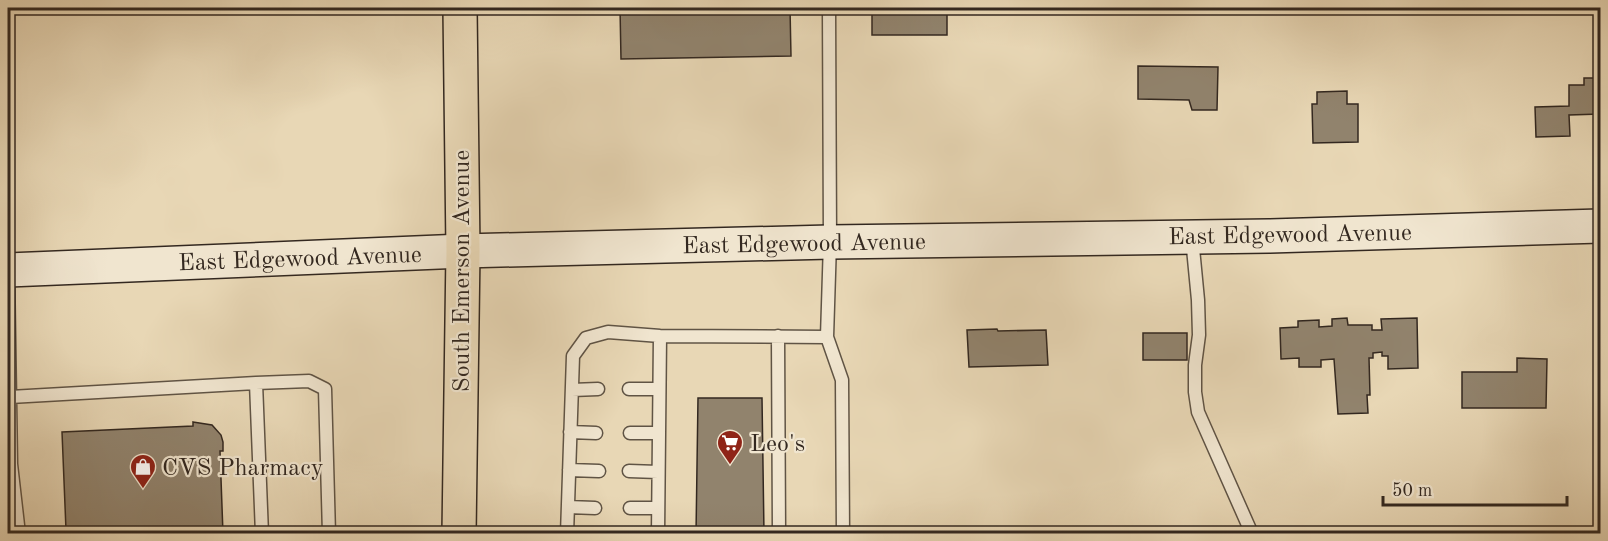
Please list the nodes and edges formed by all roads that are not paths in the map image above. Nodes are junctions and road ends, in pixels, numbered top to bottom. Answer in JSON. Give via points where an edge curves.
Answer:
{"nodes":[{"id":1,"x":460,"y":8,"type":"edge"},
{"id":2,"x":829,"y":8,"type":"edge"},
{"id":3,"x":1600,"y":226,"type":"edge"},
{"id":4,"x":1192,"y":237,"type":"junction"},
{"id":5,"x":830,"y":242,"type":"junction"},
{"id":6,"x":463,"y":251,"type":"junction"},
{"id":7,"x":8,"y":270,"type":"edge"},
{"id":8,"x":660,"y":336,"type":"junction"},
{"id":9,"x":778,"y":336,"type":"junction"},
{"id":10,"x":827,"y":337,"type":"junction"},
{"id":11,"x":256,"y":383,"type":"junction"},
{"id":12,"x":629,"y":389,"type":"dead end"},
{"id":13,"x":659,"y":389,"type":"junction"},
{"id":14,"x":572,"y":390,"type":"junction"},
{"id":15,"x":598,"y":390,"type":"dead end"},
{"id":16,"x":10,"y":397,"type":"junction"},
{"id":17,"x":570,"y":432,"type":"junction"},
{"id":18,"x":596,"y":433,"type":"dead end"},
{"id":19,"x":630,"y":433,"type":"dead end"},
{"id":20,"x":659,"y":433,"type":"junction"},
{"id":21,"x":569,"y":470,"type":"junction"},
{"id":22,"x":599,"y":471,"type":"dead end"},
{"id":23,"x":629,"y":471,"type":"dead end"},
{"id":24,"x":658,"y":472,"type":"junction"},
{"id":25,"x":568,"y":507,"type":"junction"},
{"id":26,"x":595,"y":508,"type":"dead end"},
{"id":27,"x":630,"y":508,"type":"dead end"},
{"id":28,"x":658,"y":508,"type":"junction"},
{"id":29,"x":19,"y":534,"type":"edge"},
{"id":30,"x":262,"y":534,"type":"edge"},
{"id":31,"x":329,"y":534,"type":"edge"},
{"id":32,"x":459,"y":534,"type":"edge"},
{"id":33,"x":567,"y":534,"type":"edge"},
{"id":34,"x":658,"y":534,"type":"edge"},
{"id":35,"x":779,"y":534,"type":"edge"},
{"id":36,"x":843,"y":534,"type":"edge"},
{"id":37,"x":1252,"y":534,"type":"edge"}],
"edges":[{"from":1,"to":6,"type":"main road","name":"South Emerson Avenue"},
{"from":2,"to":5,"type":"lane"},
{"from":3,"to":4,"type":"main road","name":"East Edgewood Avenue"},
{"from":4,"to":5,"type":"main road","name":"East Edgewood Avenue"},
{"from":4,"to":37,"type":"lane","via":[[1198,300],[1198,412]]},
{"from":5,"to":6,"type":"main road","name":"East Edgewood Avenue"},
{"from":5,"to":10,"type":"lane"},
{"from":6,"to":7,"type":"main road","name":"East Edgewood Avenue"},
{"from":6,"to":32,"type":"main road","name":"South Emerson Avenue"},
{"from":7,"to":16,"type":"lane"},
{"from":8,"to":9,"type":"lane"},
{"from":8,"to":13,"type":"lane"},
{"from":8,"to":14,"type":"lane","via":[[608,332],[586,338],[573,356]]},
{"from":9,"to":10,"type":"lane"},
{"from":9,"to":35,"type":"lane"},
{"from":10,"to":36,"type":"lane","via":[[842,380]]},
{"from":11,"to":16,"type":"lane"},
{"from":11,"to":30,"type":"lane"},
{"from":11,"to":31,"type":"lane","via":[[309,381],[325,389]]},
{"from":12,"to":13,"type":"lane"},
{"from":13,"to":20,"type":"lane"},
{"from":14,"to":15,"type":"lane"},
{"from":14,"to":17,"type":"lane"},
{"from":16,"to":29,"type":"lane","via":[[11,464]]},
{"from":17,"to":18,"type":"lane"},
{"from":17,"to":21,"type":"lane"},
{"from":19,"to":20,"type":"lane"},
{"from":20,"to":24,"type":"lane"},
{"from":21,"to":22,"type":"lane"},
{"from":21,"to":25,"type":"lane"},
{"from":23,"to":24,"type":"lane"},
{"from":24,"to":28,"type":"lane"},
{"from":25,"to":26,"type":"lane"},
{"from":25,"to":33,"type":"lane"},
{"from":27,"to":28,"type":"lane"},
{"from":28,"to":34,"type":"lane"}]}
